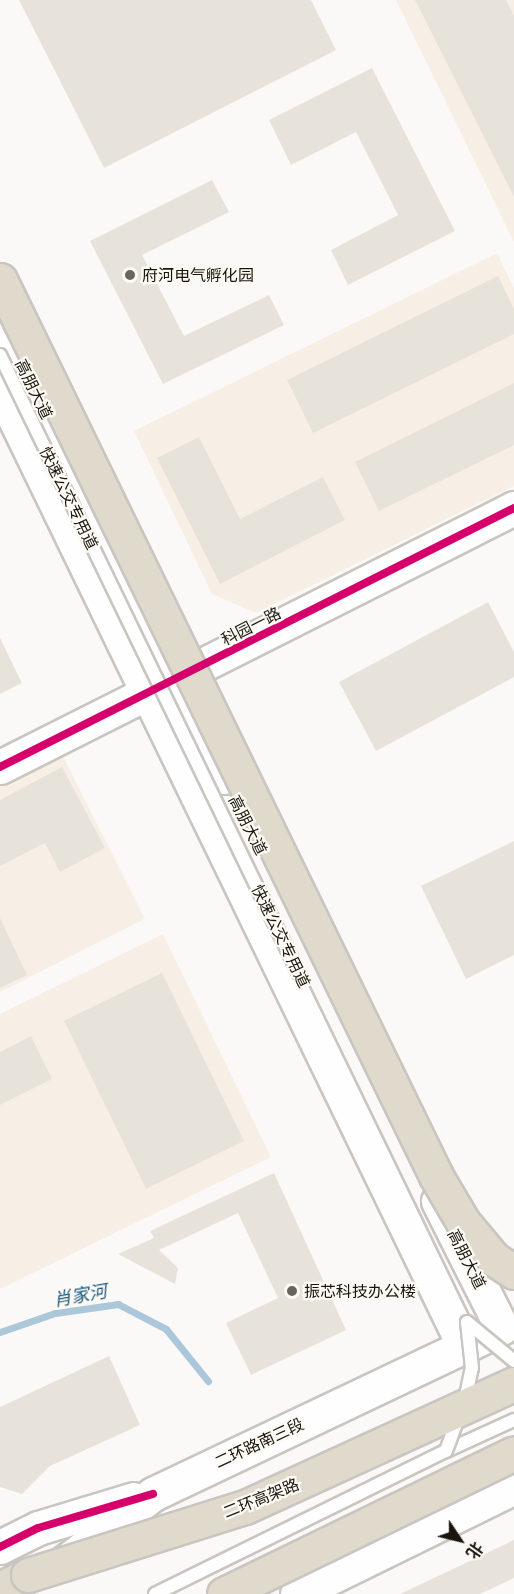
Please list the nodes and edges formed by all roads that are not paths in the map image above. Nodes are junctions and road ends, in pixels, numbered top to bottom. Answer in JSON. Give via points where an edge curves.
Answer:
{"nodes":[{"id":1,"x":0,"y":280,"type":"edge"},
{"id":2,"x":0,"y":320,"type":"edge"},
{"id":3,"x":0,"y":355,"type":"edge"},
{"id":4,"x":0,"y":388,"type":"edge"},
{"id":5,"x":514,"y":508,"type":"edge"},
{"id":6,"x":163,"y":686,"type":"junction"},
{"id":7,"x":0,"y":767,"type":"edge"},
{"id":8,"x":514,"y":1272,"type":"edge"},
{"id":9,"x":508,"y":1326,"type":"edge"},
{"id":10,"x":466,"y":1334,"type":"junction"},
{"id":11,"x":514,"y":1361,"type":"edge"},
{"id":12,"x":514,"y":1384,"type":"edge"},
{"id":13,"x":514,"y":1420,"type":"edge"},
{"id":14,"x":446,"y":1451,"type":"junction"},
{"id":15,"x":514,"y":1453,"type":"edge"},
{"id":16,"x":514,"y":1487,"type":"edge"},
{"id":17,"x":153,"y":1494,"type":"junction"},
{"id":18,"x":0,"y":1547,"type":"edge"},
{"id":19,"x":17,"y":1586,"type":"edge"},
{"id":20,"x":155,"y":1594,"type":"edge"},
{"id":21,"x":224,"y":1594,"type":"edge"},
{"id":22,"x":297,"y":1594,"type":"edge"}],
"edges":[{"from":1,"to":8,"type":"highway","bridge":true,"via":[[436,1176],[463,1222],[494,1259]]},
{"from":2,"to":6,"type":"main road","name":"高朋大道"},
{"from":3,"to":10,"type":"lane","name":"快速公交专用道","bridge":true},
{"from":4,"to":6,"type":"main road","name":"高朋大道"},
{"from":5,"to":6,"type":"main road","name":"科园一路"},
{"from":6,"to":7,"type":"main road","name":"科园一路"},
{"from":6,"to":9,"type":"main road","name":"高朋大道"},
{"from":6,"to":10,"type":"main road","name":"高朋大道"},
{"from":9,"to":10,"type":"main road","name":"二环路南三段"},
{"from":10,"to":11,"type":"lane","bridge":true},
{"from":10,"to":14,"type":"lane","bridge":true,"via":[[472,1368],[469,1390]]},
{"from":10,"to":17,"type":"main road","name":"二环路南三段"},
{"from":12,"to":19,"type":"highway","name":"二环高架路","bridge":true,"via":[[245,1507]]},
{"from":13,"to":14,"type":"lane"},
{"from":14,"to":20,"type":"lane","bridge":true},
{"from":15,"to":21,"type":"highway","bridge":true},
{"from":16,"to":22,"type":"main road"},
{"from":17,"to":18,"type":"main road","via":[[38,1528]]},
{"from":17,"to":19,"type":"main road","name":"二环路南三段"}]}
